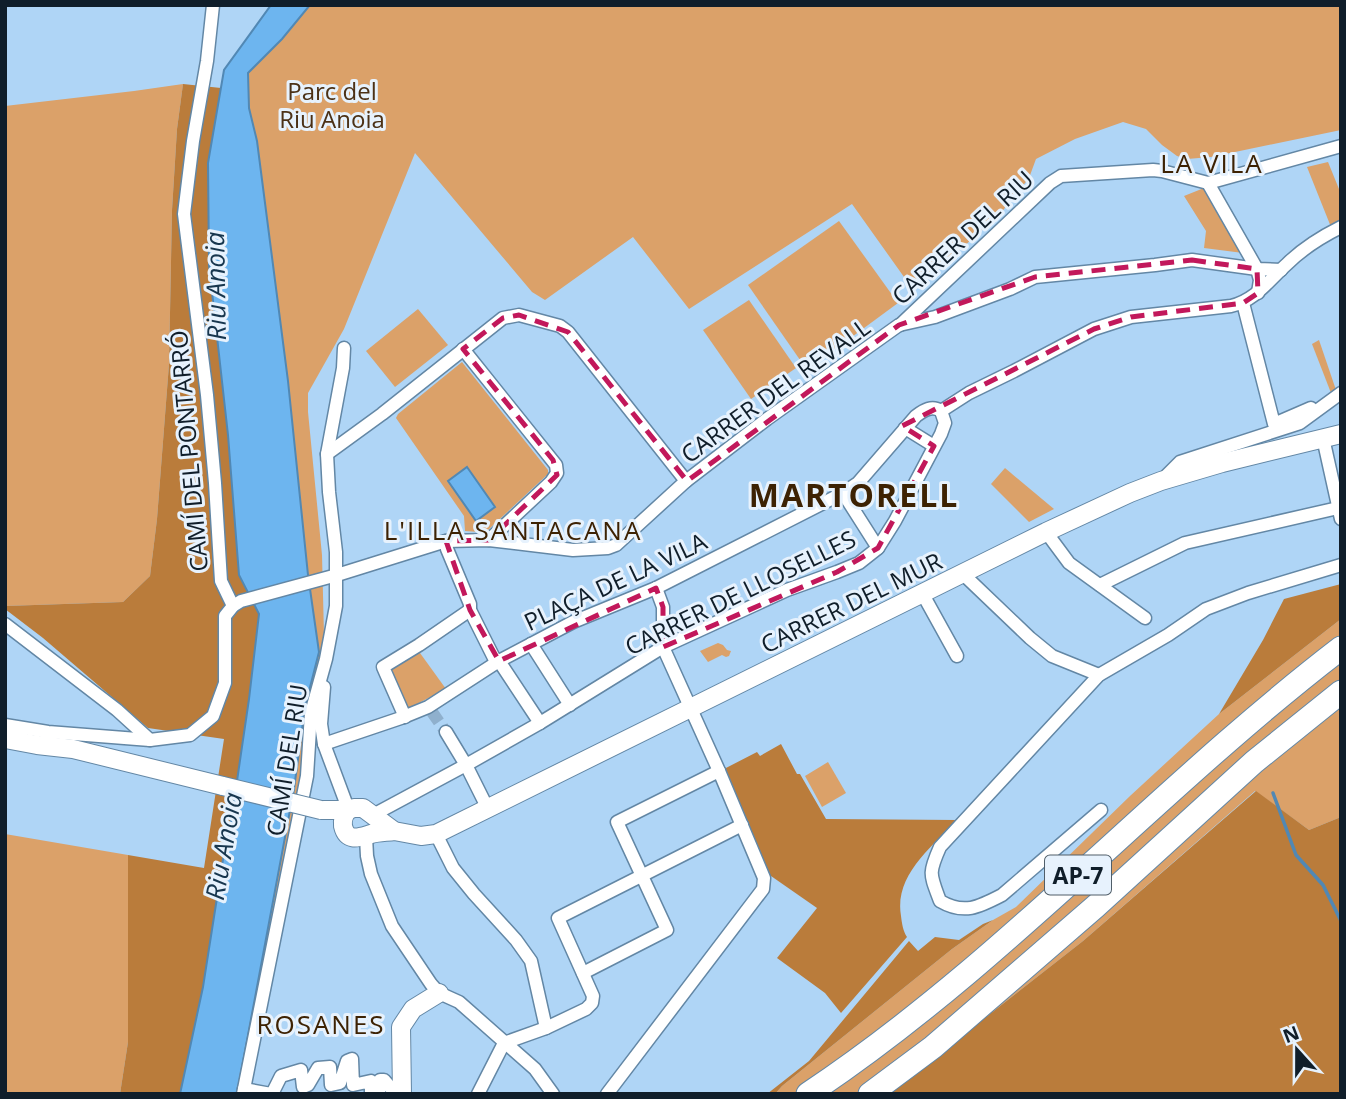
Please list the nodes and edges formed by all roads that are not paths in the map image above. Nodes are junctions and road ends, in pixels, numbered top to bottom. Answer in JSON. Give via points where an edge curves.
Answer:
{"nodes":[{"id":1,"x":213,"y":5,"type":"edge"},
{"id":2,"x":1341,"y":146,"type":"edge"},
{"id":3,"x":1208,"y":183,"type":"junction"},
{"id":4,"x":1341,"y":227,"type":"edge"},
{"id":5,"x":1257,"y":269,"type":"junction"},
{"id":6,"x":1281,"y":270,"type":"junction"},
{"id":7,"x":1258,"y":293,"type":"junction"},
{"id":8,"x":1243,"y":303,"type":"junction"},
{"id":9,"x":899,"y":325,"type":"junction"},
{"id":10,"x":344,"y":348,"type":"dead end"},
{"id":11,"x":463,"y":349,"type":"junction"},
{"id":12,"x":1337,"y":396,"type":"edge"},
{"id":13,"x":941,"y":411,"type":"junction"},
{"id":14,"x":905,"y":428,"type":"junction"},
{"id":15,"x":1341,"y":434,"type":"edge"},
{"id":16,"x":1323,"y":438,"type":"junction"},
{"id":17,"x":934,"y":446,"type":"junction"},
{"id":18,"x":327,"y":454,"type":"junction"},
{"id":19,"x":687,"y":481,"type":"junction"},
{"id":20,"x":1161,"y":481,"type":"junction"},
{"id":21,"x":843,"y":493,"type":"junction"},
{"id":22,"x":1339,"y":513,"type":"edge"},
{"id":23,"x":1046,"y":532,"type":"junction"},
{"id":24,"x":489,"y":540,"type":"junction"},
{"id":25,"x":446,"y":541,"type":"junction"},
{"id":26,"x":878,"y":548,"type":"junction"},
{"id":27,"x":1341,"y":565,"type":"edge"},
{"id":28,"x":962,"y":573,"type":"junction"},
{"id":29,"x":337,"y":575,"type":"junction"},
{"id":30,"x":1100,"y":585,"type":"junction"},
{"id":31,"x":656,"y":587,"type":"junction"},
{"id":32,"x":926,"y":600,"type":"dead end"},
{"id":33,"x":233,"y":606,"type":"junction"},
{"id":34,"x":470,"y":610,"type":"junction"},
{"id":35,"x":1145,"y":618,"type":"dead end"},
{"id":36,"x":5,"y":624,"type":"edge"},
{"id":37,"x":531,"y":644,"type":"junction"},
{"id":38,"x":663,"y":647,"type":"junction"},
{"id":39,"x":1341,"y":648,"type":"edge"},
{"id":40,"x":957,"y":656,"type":"dead end"},
{"id":41,"x":326,"y":659,"type":"junction"},
{"id":42,"x":499,"y":662,"type":"junction"},
{"id":43,"x":1099,"y":675,"type":"junction"},
{"id":44,"x":1341,"y":692,"type":"edge"},
{"id":45,"x":570,"y":705,"type":"junction"},
{"id":46,"x":690,"y":709,"type":"junction"},
{"id":47,"x":405,"y":717,"type":"junction"},
{"id":48,"x":540,"y":723,"type":"junction"},
{"id":49,"x":5,"y":725,"type":"edge"},
{"id":50,"x":446,"y":732,"type":"tunnel mouth"},
{"id":51,"x":5,"y":739,"type":"edge"},
{"id":52,"x":150,"y":740,"type":"junction"},
{"id":53,"x":324,"y":744,"type":"junction"},
{"id":54,"x":466,"y":765,"type":"junction"},
{"id":55,"x":719,"y":772,"type":"junction"},
{"id":56,"x":488,"y":809,"type":"junction"},
{"id":57,"x":1101,"y":810,"type":"dead end"},
{"id":58,"x":347,"y":814,"type":"junction"},
{"id":59,"x":370,"y":825,"type":"junction"},
{"id":60,"x":743,"y":825,"type":"junction"},
{"id":61,"x":436,"y":834,"type":"junction"},
{"id":62,"x":641,"y":877,"type":"junction"},
{"id":63,"x":583,"y":973,"type":"junction"},
{"id":64,"x":439,"y":993,"type":"junction"},
{"id":65,"x":546,"y":1028,"type":"junction"},
{"id":66,"x":504,"y":1043,"type":"junction"},
{"id":67,"x":243,"y":1091,"type":"edge"},
{"id":68,"x":271,"y":1094,"type":"edge"},
{"id":69,"x":371,"y":1094,"type":"edge"},
{"id":70,"x":379,"y":1094,"type":"edge"},
{"id":71,"x":396,"y":1094,"type":"edge"},
{"id":72,"x":402,"y":1094,"type":"edge"},
{"id":73,"x":478,"y":1094,"type":"edge"},
{"id":74,"x":553,"y":1094,"type":"edge"},
{"id":75,"x":607,"y":1094,"type":"edge"},
{"id":76,"x":808,"y":1094,"type":"edge"},
{"id":77,"x":870,"y":1094,"type":"edge"}],
"edges":[{"from":1,"to":33,"type":"street","name":"CAMÍ DEL PONTARRÓ","via":[[184,214],[207,395],[221,581]]},
{"from":2,"to":3,"type":"street"},
{"from":3,"to":5,"type":"street"},
{"from":3,"to":9,"type":"street","name":"CARRER DEL RIU","via":[[1153,170],[1055,179]]},
{"from":4,"to":6,"type":"street","via":[[1319,238]]},
{"from":5,"to":6,"type":"street","name":"CARRER DEL REVALL"},
{"from":5,"to":7,"type":"street"},
{"from":5,"to":9,"type":"street","name":"CARRER DEL REVALL","via":[[1192,260],[1035,277],[935,317]]},
{"from":6,"to":7,"type":"street"},
{"from":7,"to":8,"type":"street"},
{"from":8,"to":12,"type":"street","via":[[1274,424]]},
{"from":8,"to":13,"type":"street","name":"PLAÇA DE LA VILA","via":[[1131,317],[1094,329]]},
{"from":9,"to":19,"type":"street","name":"CARRER DEL REVALL"},
{"from":10,"to":18,"type":"street","name":"CAMÍ DEL RIU"},
{"from":11,"to":18,"type":"street"},
{"from":11,"to":19,"type":"street","via":[[512,315],[560,326]]},
{"from":11,"to":24,"type":"street","via":[[556,465],[551,482]]},
{"from":12,"to":20,"type":"street","via":[[1300,423],[1180,462]]},
{"from":13,"to":14,"type":"street","name":"PLAÇA DE LA VILA","via":[[922,411]]},
{"from":13,"to":17,"type":"street","name":"CARRER DE LLOSELLES","via":[[944,423]]},
{"from":14,"to":17,"type":"street"},
{"from":14,"to":21,"type":"street","name":"PLAÇA DE LA VILA","via":[[858,483]]},
{"from":15,"to":16,"type":"main road","name":"CARRER DEL MUR"},
{"from":16,"to":20,"type":"main road","name":"CARRER DEL MUR"},
{"from":16,"to":22,"type":"street"},
{"from":17,"to":26,"type":"street","name":"CARRER DE LLOSELLES"},
{"from":18,"to":29,"type":"street","name":"CAMÍ DEL RIU"},
{"from":19,"to":24,"type":"street","name":"CARRER DEL REVALL","via":[[608,548],[573,550]]},
{"from":20,"to":23,"type":"main road","name":"CARRER DEL MUR"},
{"from":21,"to":26,"type":"street"},
{"from":21,"to":31,"type":"street","name":"PLAÇA DE LA VILA"},
{"from":22,"to":30,"type":"street","via":[[1185,543]]},
{"from":23,"to":28,"type":"main road","name":"CARRER DEL MUR"},
{"from":23,"to":30,"type":"street","via":[[1069,563]]},
{"from":24,"to":25,"type":"street","name":"CARRER DEL REVALL"},
{"from":25,"to":29,"type":"street","name":"CARRER DEL REVALL"},
{"from":25,"to":34,"type":"street"},
{"from":26,"to":38,"type":"street","name":"CARRER DE LLOSELLES","via":[[859,563],[787,590]]},
{"from":27,"to":43,"type":"street","via":[[1206,609]]},
{"from":28,"to":43,"type":"street","via":[[1052,656]]},
{"from":28,"to":46,"type":"main road","name":"CARRER DEL MUR"},
{"from":29,"to":33,"type":"street","name":"CARRER DEL REVALL"},
{"from":29,"to":41,"type":"street","name":"CAMÍ DEL RIU"},
{"from":30,"to":35,"type":"street"},
{"from":31,"to":37,"type":"street","name":"PLAÇA DE LA VILA"},
{"from":31,"to":38,"type":"street","via":[[663,607]]},
{"from":32,"to":40,"type":"street"},
{"from":33,"to":52,"type":"street","via":[[225,616],[225,683],[213,716],[190,735]]},
{"from":34,"to":42,"type":"street"},
{"from":34,"to":47,"type":"street","via":[[383,667]]},
{"from":36,"to":52,"type":"street","via":[[117,709]]},
{"from":37,"to":42,"type":"street","name":"PLAÇA DE LA VILA"},
{"from":37,"to":45,"type":"street"},
{"from":38,"to":45,"type":"street","name":"CARRER DE LLOSELLES"},
{"from":38,"to":46,"type":"street"},
{"from":39,"to":76,"type":"highway","number":"AP-7","via":[[1230,738],[976,966]]},
{"from":41,"to":53,"type":"street"},
{"from":41,"to":67,"type":"street","name":"CAMÍ DEL RIU","via":[[311,713],[307,776]]},
{"from":42,"to":47,"type":"street","name":"PLAÇA DE LA VILA","via":[[430,710]]},
{"from":42,"to":48,"type":"street"},
{"from":43,"to":57,"type":"street","via":[[940,847],[930,876],[940,901],[966,909],[1002,895]]},
{"from":44,"to":77,"type":"highway","number":"AP-7","via":[[1254,762],[933,1047]]},
{"from":45,"to":48,"type":"street","name":"CARRER DE LLOSELLES"},
{"from":46,"to":55,"type":"street"},
{"from":46,"to":56,"type":"main road","name":"CARRER DEL MUR"},
{"from":47,"to":53,"type":"street","name":"PLAÇA DE LA VILA"},
{"from":48,"to":54,"type":"street","name":"CARRER DE LLOSELLES"},
{"from":49,"to":52,"type":"street","via":[[48,733]]},
{"from":50,"to":54,"type":"street"},
{"from":51,"to":58,"type":"main road","bridge":true,"via":[[101,755]]},
{"from":53,"to":58,"type":"street"},
{"from":54,"to":56,"type":"street"},
{"from":54,"to":59,"type":"street","name":"CARRER DE LLOSELLES"},
{"from":55,"to":60,"type":"street"},
{"from":55,"to":62,"type":"street","via":[[617,822]]},
{"from":56,"to":61,"type":"main road","name":"CARRER DEL MUR"},
{"from":58,"to":59,"type":"main road","via":[[363,808]]},
{"from":58,"to":59,"type":"main road","via":[[346,832],[352,837],[359,838]]},
{"from":59,"to":61,"type":"main road","name":"CARRER DEL MUR","via":[[421,836]]},
{"from":59,"to":64,"type":"street","via":[[367,856],[392,926]]},
{"from":60,"to":62,"type":"street"},
{"from":60,"to":75,"type":"street","via":[[764,878],[763,889]]},
{"from":61,"to":65,"type":"street","via":[[453,868],[531,961]]},
{"from":62,"to":63,"type":"street","via":[[558,918]]},
{"from":62,"to":63,"type":"street","via":[[667,930]]},
{"from":63,"to":65,"type":"street","via":[[592,1003]]},
{"from":64,"to":66,"type":"street","via":[[459,1002]]},
{"from":64,"to":72,"type":"main road","via":[[413,1009],[401,1027]]},
{"from":65,"to":66,"type":"street"},
{"from":66,"to":73,"type":"street"},
{"from":66,"to":74,"type":"street","via":[[535,1069]]},
{"from":67,"to":68,"type":"street"},
{"from":68,"to":69,"type":"street","via":[[281,1076],[301,1070],[303,1087],[318,1069],[330,1067],[331,1085],[340,1083],[347,1061],[352,1059],[354,1085],[371,1081]]},
{"from":70,"to":71,"type":"street","via":[[380,1080],[384,1080]]}]}
